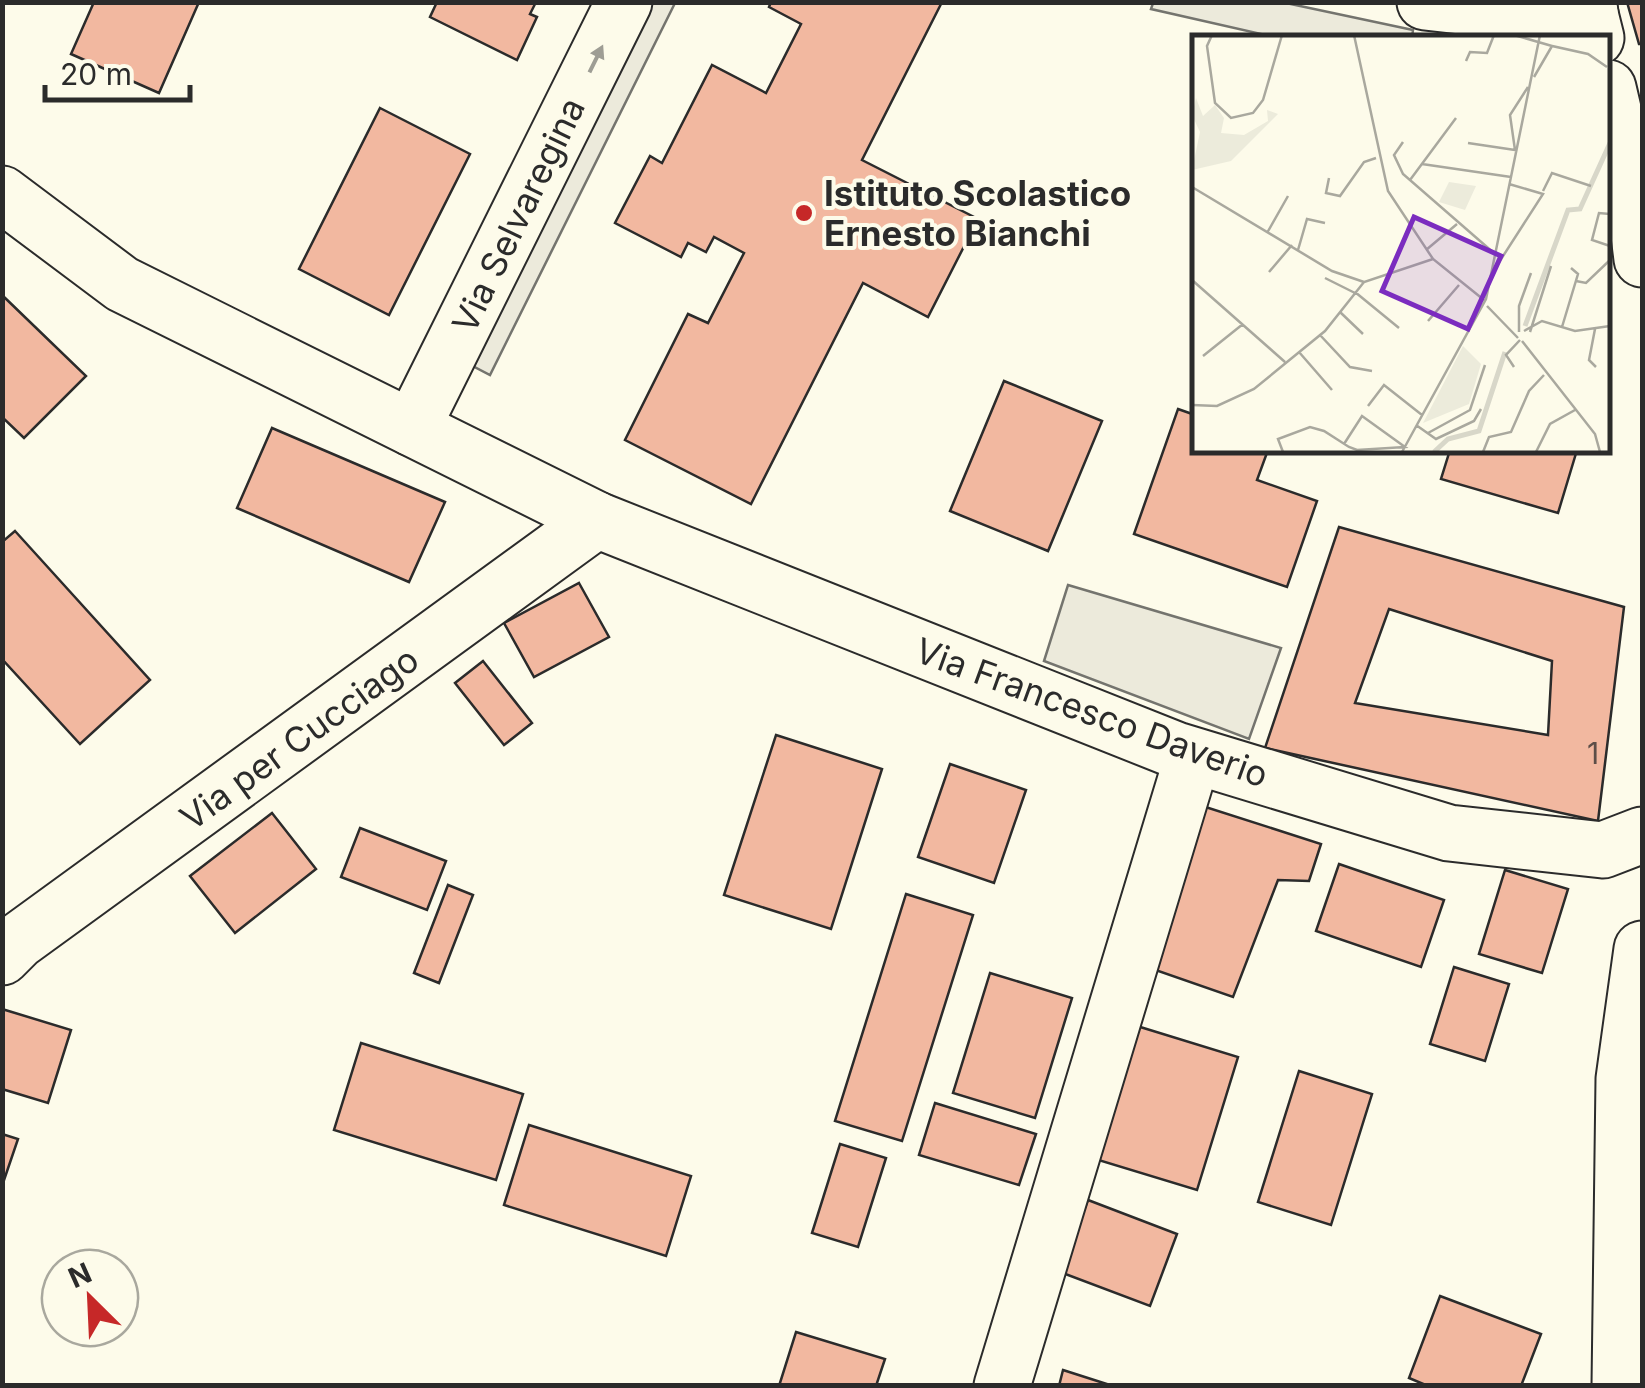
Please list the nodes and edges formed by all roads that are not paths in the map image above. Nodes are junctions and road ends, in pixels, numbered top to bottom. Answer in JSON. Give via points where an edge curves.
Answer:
{"nodes":[{"id":1,"x":624,"y":2,"type":"edge"},
{"id":2,"x":1425,"y":2,"type":"edge"},
{"id":3,"x":1591,"y":17,"type":"edge"},
{"id":4,"x":1610,"y":95,"type":"edge"},
{"id":5,"x":1638,"y":191,"type":"edge"},
{"id":6,"x":2,"y":194,"type":"edge"},
{"id":7,"x":1642,"y":259,"type":"edge"},
{"id":8,"x":412,"y":428,"type":"junction"},
{"id":9,"x":597,"y":520,"type":"junction"},
{"id":10,"x":1193,"y":756,"type":"junction"},
{"id":11,"x":1629,"y":846,"type":"edge"},
{"id":12,"x":1642,"y":949,"type":"edge"},
{"id":13,"x":2,"y":957,"type":"edge"},
{"id":14,"x":1642,"y":1153,"type":"edge"},
{"id":15,"x":1621,"y":1319,"type":"junction"},
{"id":16,"x":1002,"y":1386,"type":"edge"},
{"id":17,"x":1620,"y":1386,"type":"edge"}],
"edges":[{"from":8,"to":1,"type":"street","name":"Via Selvaregina","one_way":true},
{"from":2,"to":3,"type":"street"},
{"from":4,"to":5,"type":"street"},
{"from":5,"to":7,"type":"street"},
{"from":6,"to":8,"type":"street","via":[[122,284]]},
{"from":8,"to":9,"type":"street"},
{"from":9,"to":10,"type":"street","name":"Via Francesco Daverio"},
{"from":9,"to":13,"type":"street","name":"Via per Cucciago"},
{"from":10,"to":11,"type":"street","name":"Via Francesco Daverio","via":[[1449,834]]},
{"from":10,"to":16,"type":"street"},
{"from":12,"to":15,"type":"street","via":[[1624,1078]]},
{"from":14,"to":15,"type":"street"},
{"from":15,"to":17,"type":"street"}]}
